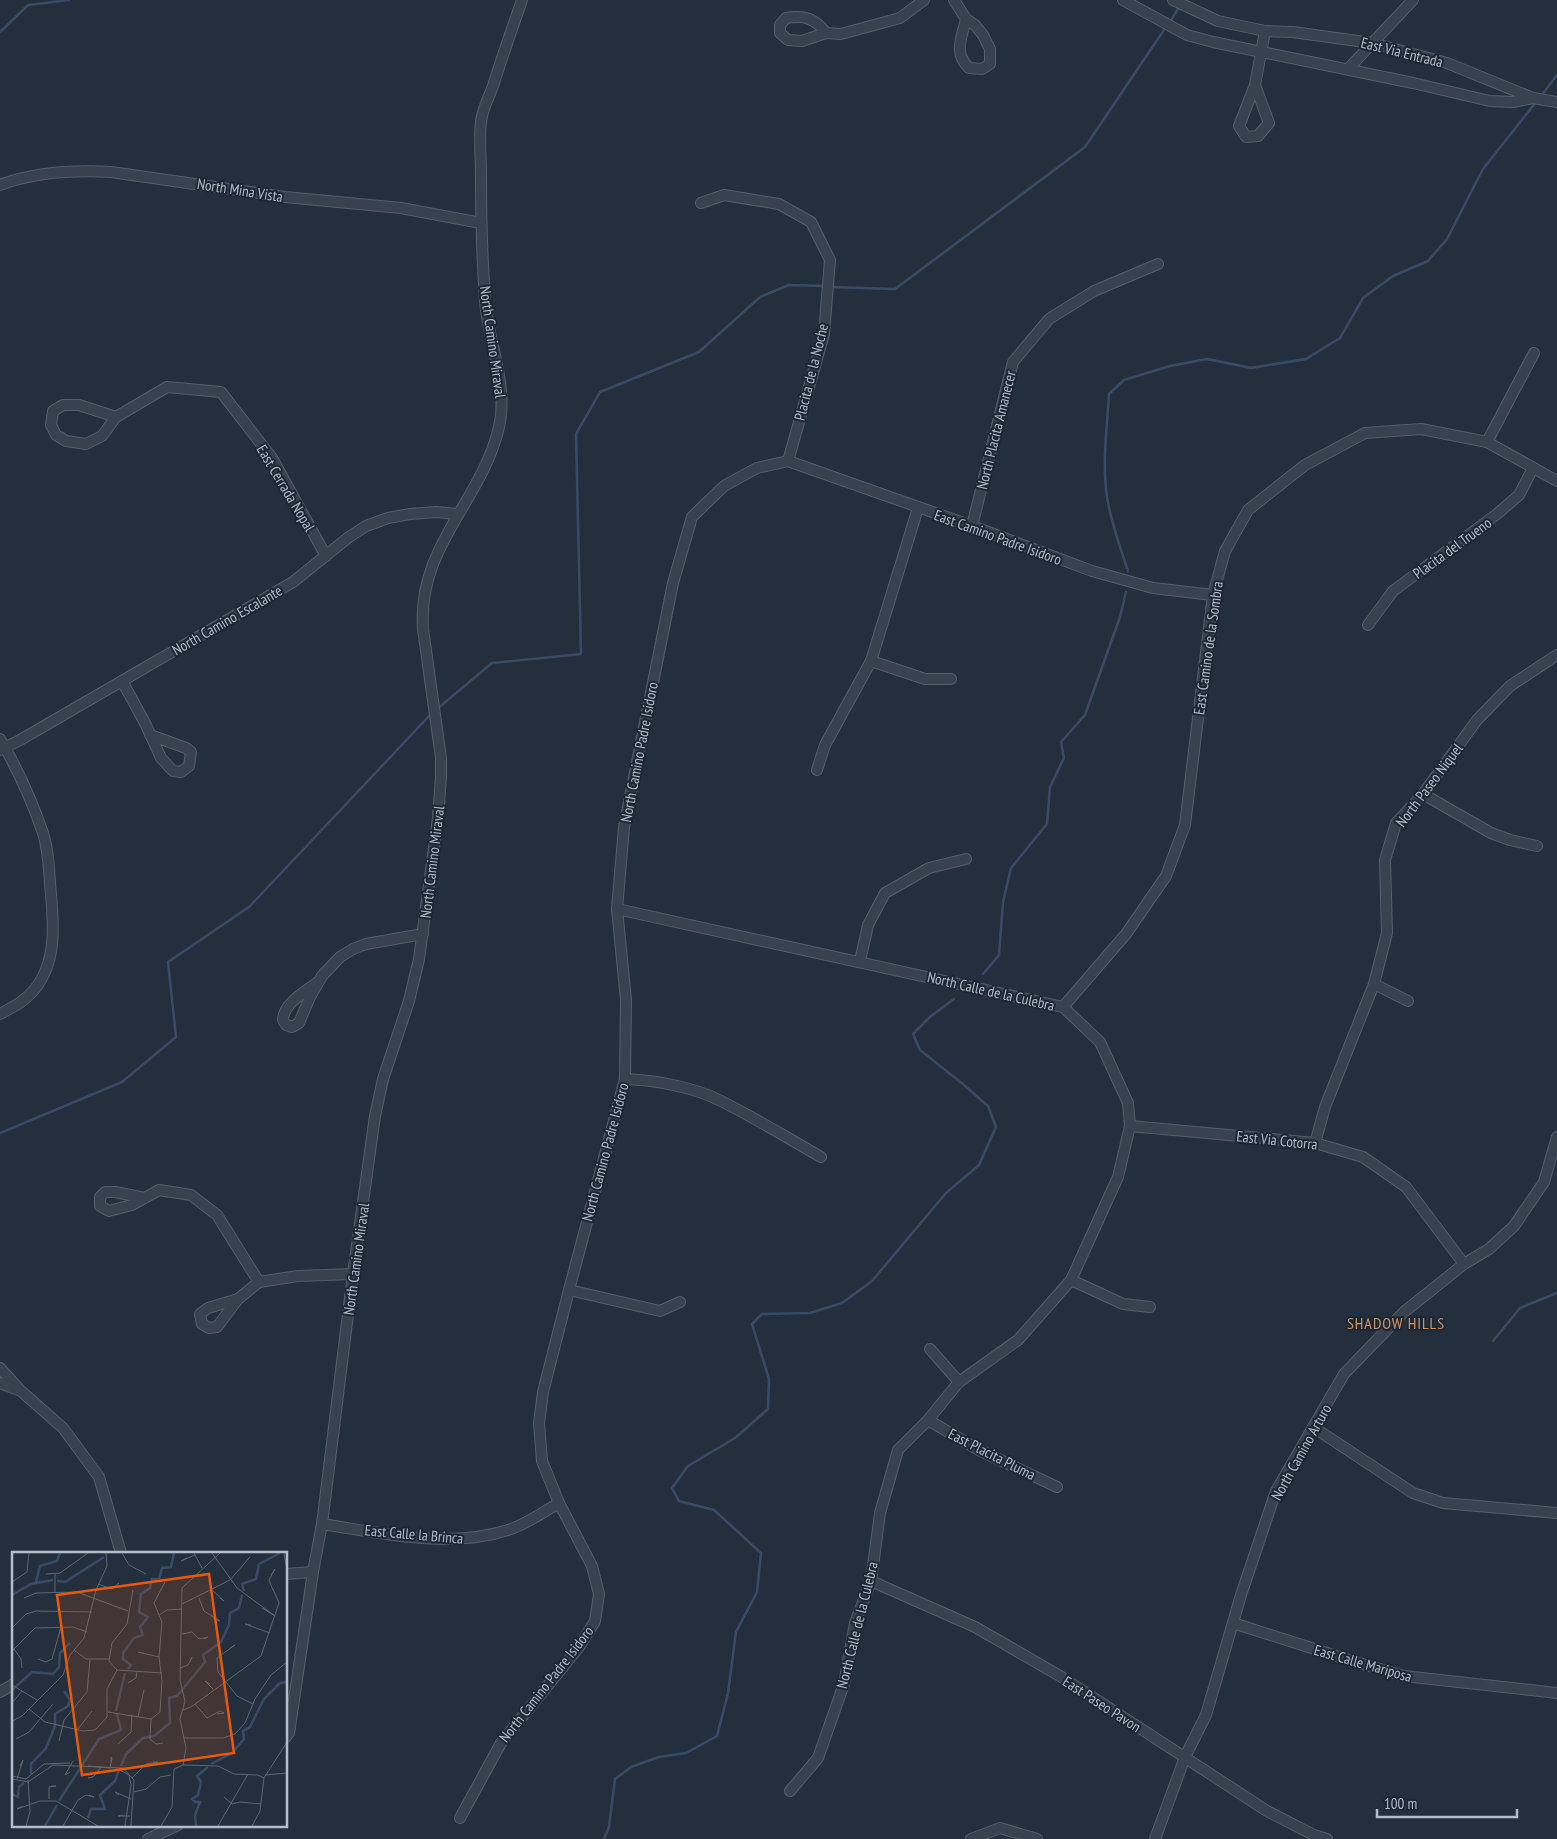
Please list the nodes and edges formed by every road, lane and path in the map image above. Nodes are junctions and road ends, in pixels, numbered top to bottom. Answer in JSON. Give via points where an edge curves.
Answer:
{"nodes":[{"id":1,"x":522,"y":0,"type":"edge"},
{"id":2,"x":924,"y":0,"type":"edge"},
{"id":3,"x":954,"y":0,"type":"edge"},
{"id":4,"x":1123,"y":0,"type":"edge"},
{"id":5,"x":1172,"y":0,"type":"edge"},
{"id":6,"x":1413,"y":0,"type":"edge"},
{"id":7,"x":966,"y":19,"type":"junction"},
{"id":8,"x":1265,"y":31,"type":"junction"},
{"id":9,"x":826,"y":32,"type":"dead end"},
{"id":10,"x":1372,"y":43,"type":"junction"},
{"id":11,"x":1261,"y":51,"type":"junction"},
{"id":12,"x":1348,"y":69,"type":"junction"},
{"id":13,"x":1255,"y":85,"type":"junction"},
{"id":14,"x":1533,"y":98,"type":"junction"},
{"id":15,"x":1557,"y":102,"type":"edge"},
{"id":16,"x":0,"y":186,"type":"edge"},
{"id":17,"x":701,"y":203,"type":"dead end"},
{"id":18,"x":481,"y":223,"type":"junction"},
{"id":19,"x":1158,"y":264,"type":"dead end"},
{"id":20,"x":1534,"y":353,"type":"dead end"},
{"id":21,"x":116,"y":416,"type":"junction"},
{"id":22,"x":1487,"y":442,"type":"junction"},
{"id":23,"x":788,"y":461,"type":"junction"},
{"id":24,"x":1533,"y":468,"type":"junction"},
{"id":25,"x":1557,"y":481,"type":"edge"},
{"id":26,"x":918,"y":508,"type":"junction"},
{"id":27,"x":457,"y":514,"type":"junction"},
{"id":28,"x":972,"y":526,"type":"junction"},
{"id":29,"x":326,"y":556,"type":"junction"},
{"id":30,"x":1213,"y":595,"type":"junction"},
{"id":31,"x":1368,"y":625,"type":"dead end"},
{"id":32,"x":1557,"y":655,"type":"edge"},
{"id":33,"x":871,"y":660,"type":"junction"},
{"id":34,"x":951,"y":679,"type":"dead end"},
{"id":35,"x":122,"y":681,"type":"junction"},
{"id":36,"x":150,"y":735,"type":"dead end"},
{"id":37,"x":2,"y":746,"type":"edge"},
{"id":38,"x":817,"y":770,"type":"dead end"},
{"id":39,"x":1423,"y":794,"type":"junction"},
{"id":40,"x":1537,"y":846,"type":"dead end"},
{"id":41,"x":966,"y":859,"type":"dead end"},
{"id":42,"x":617,"y":908,"type":"junction"},
{"id":43,"x":423,"y":934,"type":"junction"},
{"id":44,"x":860,"y":961,"type":"junction"},
{"id":45,"x":319,"y":981,"type":"dead end"},
{"id":46,"x":1374,"y":984,"type":"junction"},
{"id":47,"x":1408,"y":1001,"type":"dead end"},
{"id":48,"x":1063,"y":1007,"type":"junction"},
{"id":49,"x":0,"y":1014,"type":"edge"},
{"id":50,"x":625,"y":1079,"type":"junction"},
{"id":51,"x":1130,"y":1126,"type":"junction"},
{"id":52,"x":1557,"y":1137,"type":"edge"},
{"id":53,"x":1315,"y":1143,"type":"junction"},
{"id":54,"x":821,"y":1157,"type":"dead end"},
{"id":55,"x":145,"y":1198,"type":"dead end"},
{"id":56,"x":1464,"y":1264,"type":"junction"},
{"id":57,"x":353,"y":1274,"type":"junction"},
{"id":58,"x":1071,"y":1280,"type":"junction"},
{"id":59,"x":259,"y":1282,"type":"junction"},
{"id":60,"x":568,"y":1290,"type":"junction"},
{"id":61,"x":238,"y":1299,"type":"dead end"},
{"id":62,"x":680,"y":1302,"type":"dead end"},
{"id":63,"x":1150,"y":1307,"type":"dead end"},
{"id":64,"x":930,"y":1349,"type":"dead end"},
{"id":65,"x":0,"y":1368,"type":"edge"},
{"id":66,"x":959,"y":1382,"type":"junction"},
{"id":67,"x":0,"y":1383,"type":"edge"},
{"id":68,"x":21,"y":1391,"type":"junction"},
{"id":69,"x":928,"y":1420,"type":"junction"},
{"id":70,"x":1313,"y":1427,"type":"junction"},
{"id":71,"x":1057,"y":1487,"type":"dead end"},
{"id":72,"x":559,"y":1503,"type":"junction"},
{"id":73,"x":1557,"y":1513,"type":"edge"},
{"id":74,"x":322,"y":1524,"type":"junction"},
{"id":75,"x":121,"y":1552,"type":"edge"},
{"id":76,"x":312,"y":1572,"type":"junction"},
{"id":77,"x":288,"y":1574,"type":"edge"},
{"id":78,"x":871,"y":1581,"type":"junction"},
{"id":79,"x":1232,"y":1623,"type":"junction"},
{"id":80,"x":1557,"y":1693,"type":"edge"},
{"id":81,"x":288,"y":1735,"type":"edge"},
{"id":82,"x":1185,"y":1757,"type":"junction"},
{"id":83,"x":790,"y":1792,"type":"dead end"},
{"id":84,"x":460,"y":1818,"type":"dead end"},
{"id":85,"x":176,"y":1826,"type":"edge"},
{"id":86,"x":148,"y":1839,"type":"edge"},
{"id":87,"x":971,"y":1839,"type":"edge"},
{"id":88,"x":1037,"y":1839,"type":"edge"},
{"id":89,"x":1155,"y":1839,"type":"edge"},
{"id":90,"x":1327,"y":1839,"type":"edge"}],
"edges":[{"from":1,"to":18,"type":"street","name":"North Camino Miraval","via":[[481,121]]},
{"from":2,"to":9,"type":"street","via":[[900,18],[841,34]]},
{"from":3,"to":7,"type":"street"},
{"from":4,"to":11,"type":"street","name":"East Via Entrada","via":[[1187,35]]},
{"from":5,"to":8,"type":"street","name":"East Via Entrada","via":[[1218,21]]},
{"from":6,"to":10,"type":"street"},
{"from":7,"to":7,"type":"street","via":[[959,44],[962,61],[969,68],[982,68],[990,64],[990,50],[983,35]]},
{"from":8,"to":10,"type":"street","name":"East Via Entrada"},
{"from":8,"to":11,"type":"street"},
{"from":10,"to":12,"type":"street"},
{"from":10,"to":14,"type":"street","name":"East Via Entrada","via":[[1447,63]]},
{"from":11,"to":12,"type":"street","name":"East Via Entrada"},
{"from":11,"to":13,"type":"street"},
{"from":12,"to":14,"type":"street","name":"East Via Entrada","via":[[1490,100],[1513,102]]},
{"from":13,"to":13,"type":"street","via":[[1239,126],[1246,137],[1258,136],[1269,123]]},
{"from":14,"to":15,"type":"street","name":"East Via Entrada"},
{"from":16,"to":18,"type":"street","name":"North Mina Vista","via":[[29,176],[111,172],[292,198],[401,208]]},
{"from":17,"to":23,"type":"street","name":"Placita de la Noche","via":[[724,194],[780,204],[811,222],[830,260],[824,334]]},
{"from":18,"to":27,"type":"street","name":"North Camino Miraval","via":[[486,307],[502,408],[498,432],[487,462]]},
{"from":19,"to":28,"type":"street","name":"North Placita Amanecer","via":[[1094,291],[1049,319],[1013,362]]},
{"from":20,"to":22,"type":"street"},
{"from":21,"to":21,"type":"street","name":"East Cerrada Nopal","via":[[79,404],[63,405],[53,411],[51,425],[56,435],[66,441],[86,444],[102,436]]},
{"from":21,"to":29,"type":"street","name":"East Cerrada Nopal","via":[[167,387],[221,392],[272,458]]},
{"from":22,"to":24,"type":"street","name":"East Camino de la Sombra"},
{"from":22,"to":30,"type":"street","name":"East Camino de la Sombra","via":[[1421,429],[1365,433],[1305,465],[1248,510],[1225,551]]},
{"from":23,"to":26,"type":"street","name":"East Camino Padre Isidoro"},
{"from":23,"to":42,"type":"street","name":"North Camino Padre Isidoro","via":[[757,468],[724,486],[692,517],[673,583],[624,827]]},
{"from":24,"to":25,"type":"street","name":"East Camino de la Sombra"},
{"from":24,"to":31,"type":"street","name":"Placita del Trueno","via":[[1519,495],[1393,591]]},
{"from":26,"to":28,"type":"street","name":"East Camino Padre Isidoro"},
{"from":26,"to":33,"type":"street"},
{"from":27,"to":29,"type":"street","name":"North Camino Escalante","via":[[422,512],[377,522],[348,537]]},
{"from":27,"to":43,"type":"street","name":"North Camino Miraval","via":[[427,581],[423,605],[423,629],[441,776]]},
{"from":28,"to":30,"type":"street","name":"East Camino Padre Isidoro","via":[[1092,571],[1153,588]]},
{"from":29,"to":35,"type":"street","name":"North Camino Escalante","via":[[293,582]]},
{"from":30,"to":48,"type":"street","name":"East Camino de la Sombra","via":[[1185,825],[1166,876],[1152,898],[1126,934]]},
{"from":32,"to":39,"type":"street","name":"North Paseo Niquel","via":[[1510,686],[1490,706]]},
{"from":33,"to":34,"type":"street","via":[[925,679]]},
{"from":33,"to":38,"type":"street","via":[[825,746]]},
{"from":35,"to":36,"type":"street"},
{"from":35,"to":37,"type":"street","name":"North Camino Escalante"},
{"from":37,"to":49,"type":"street","via":[[30,800],[45,840],[53,931],[51,951],[40,982],[29,996]]},
{"from":39,"to":40,"type":"street","via":[[1490,834]]},
{"from":39,"to":46,"type":"street","name":"North Paseo Niquel","via":[[1396,823],[1385,860],[1387,933]]},
{"from":41,"to":44,"type":"street","via":[[929,868],[885,893],[868,925]]},
{"from":42,"to":44,"type":"street","name":"North Calle de la Culebra"},
{"from":42,"to":50,"type":"street","name":"North Camino Padre Isidoro","via":[[626,1000]]},
{"from":43,"to":45,"type":"street","via":[[353,949],[334,962]]},
{"from":43,"to":57,"type":"street","name":"North Camino Miraval","via":[[409,1001],[379,1097]]},
{"from":44,"to":48,"type":"street","name":"North Calle de la Culebra"},
{"from":46,"to":47,"type":"street"},
{"from":46,"to":53,"type":"street","name":"North Paseo Niquel","via":[[1325,1107]]},
{"from":48,"to":51,"type":"street","name":"North Calle de la Culebra","via":[[1100,1042],[1128,1103]]},
{"from":50,"to":54,"type":"street","via":[[648,1079],[718,1099]]},
{"from":50,"to":60,"type":"street","name":"North Camino Padre Isidoro"},
{"from":51,"to":53,"type":"street","name":"East Via Cotorra"},
{"from":51,"to":58,"type":"street","name":"North Calle de la Culebra","via":[[1118,1177]]},
{"from":52,"to":56,"type":"street","name":"North Camino Arturo","via":[[1544,1182],[1514,1226],[1489,1249]]},
{"from":53,"to":56,"type":"street","name":"East Via Cotorra","via":[[1363,1156],[1406,1188]]},
{"from":55,"to":59,"type":"street","via":[[160,1190],[191,1196],[217,1215]]},
{"from":56,"to":70,"type":"street","name":"North Camino Arturo","via":[[1404,1312],[1344,1374]]},
{"from":57,"to":59,"type":"street","via":[[298,1276]]},
{"from":57,"to":74,"type":"street","name":"North Camino Miraval"},
{"from":58,"to":63,"type":"street","via":[[1123,1304]]},
{"from":58,"to":66,"type":"street","name":"North Calle de la Culebra","via":[[1018,1340]]},
{"from":59,"to":61,"type":"street"},
{"from":60,"to":62,"type":"street","via":[[660,1311]]},
{"from":60,"to":72,"type":"street","name":"North Camino Padre Isidoro","via":[[543,1392],[539,1423],[542,1461]]},
{"from":64,"to":66,"type":"street"},
{"from":65,"to":68,"type":"street"},
{"from":66,"to":69,"type":"street","name":"North Calle de la Culebra"},
{"from":67,"to":68,"type":"street"},
{"from":68,"to":75,"type":"street","via":[[63,1428],[100,1477]]},
{"from":69,"to":71,"type":"street","name":"East Placita Pluma","via":[[979,1450]]},
{"from":69,"to":78,"type":"street","name":"North Calle de la Culebra","via":[[898,1450],[880,1513]]},
{"from":70,"to":73,"type":"street","via":[[1412,1493],[1443,1503]]},
{"from":70,"to":79,"type":"street","name":"North Camino Arturo","via":[[1276,1490]]},
{"from":72,"to":74,"type":"street","name":"East Calle la Brinca","via":[[510,1530],[472,1539],[414,1537]]},
{"from":72,"to":84,"type":"street","name":"North Camino Padre Isidoro","via":[[592,1566],[599,1594],[595,1621],[579,1647],[500,1742]]},
{"from":74,"to":76,"type":"street","name":"North Camino Miraval"},
{"from":76,"to":77,"type":"street"},
{"from":76,"to":81,"type":"street","name":"North Camino Miraval"},
{"from":78,"to":82,"type":"street","name":"East Paseo Pavon","via":[[975,1627],[1060,1676]]},
{"from":78,"to":83,"type":"street","name":"North Calle de la Culebra","via":[[855,1623],[844,1684],[818,1758]]},
{"from":79,"to":80,"type":"street","name":"East Calle Mariposa","via":[[1404,1676]]},
{"from":79,"to":82,"type":"street","name":"North Camino Arturo","via":[[1206,1715]]},
{"from":82,"to":89,"type":"street","name":"North Camino Arturo"},
{"from":82,"to":90,"type":"street","name":"East Paseo Pavon","via":[[1267,1811]]},
{"from":85,"to":86,"type":"street"},
{"from":87,"to":88,"type":"street","via":[[1000,1828]]}]}
